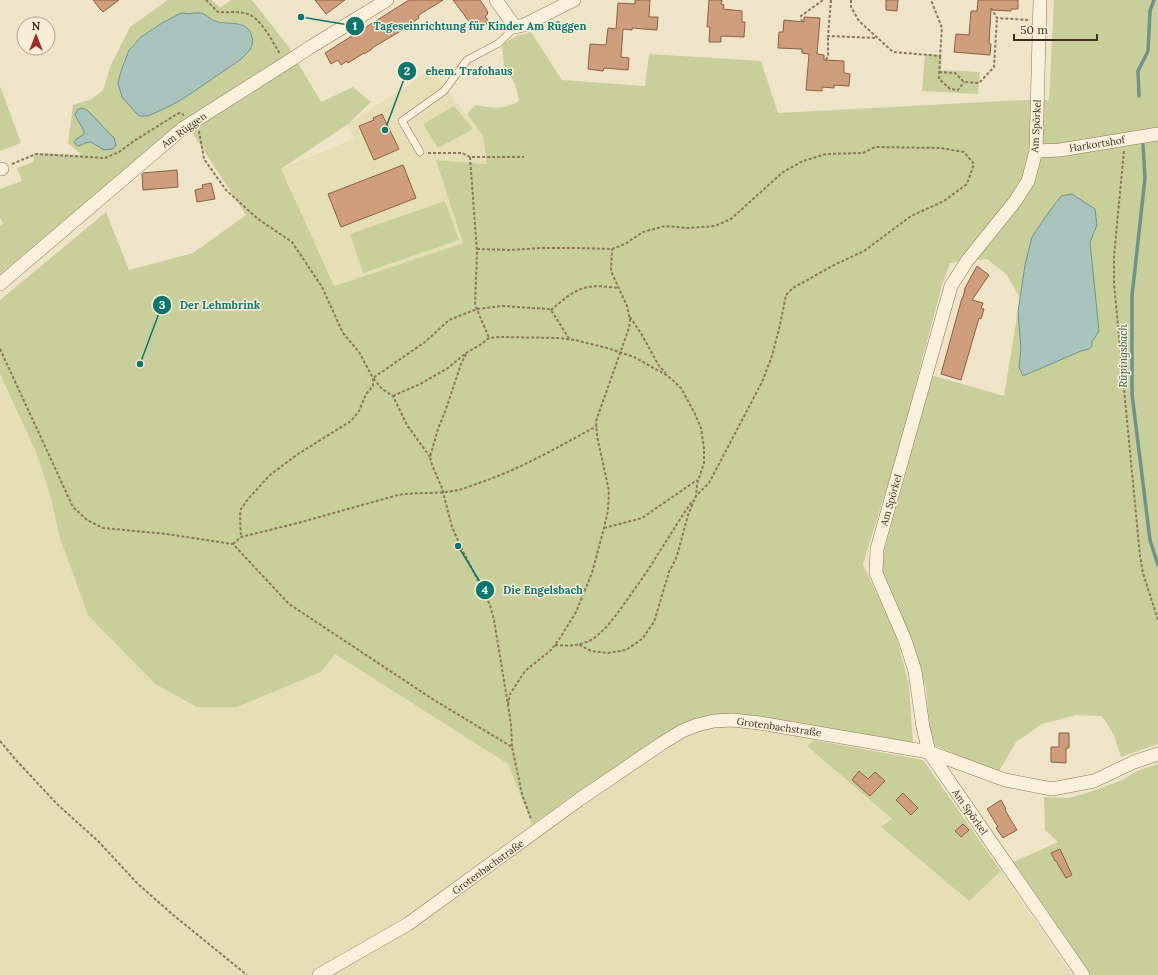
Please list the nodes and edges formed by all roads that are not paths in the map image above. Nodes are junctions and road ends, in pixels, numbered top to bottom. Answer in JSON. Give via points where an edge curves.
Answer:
{"nodes":[{"id":1,"x":387,"y":0,"type":"edge"},
{"id":2,"x":496,"y":0,"type":"edge"},
{"id":3,"x":574,"y":0,"type":"edge"},
{"id":4,"x":1040,"y":0,"type":"edge"},
{"id":5,"x":515,"y":27,"type":"junction"},
{"id":6,"x":1158,"y":134,"type":"edge"},
{"id":7,"x":1036,"y":151,"type":"junction"},
{"id":8,"x":420,"y":152,"type":"road end"},
{"id":9,"x":0,"y":284,"type":"edge"},
{"id":10,"x":929,"y":752,"type":"junction"},
{"id":11,"x":1158,"y":754,"type":"edge"},
{"id":12,"x":319,"y":975,"type":"edge"},
{"id":13,"x":1083,"y":975,"type":"edge"}],
"edges":[{"from":1,"to":9,"type":"street","name":"Am Rüggen","via":[[177,133]]},
{"from":2,"to":5,"type":"street"},
{"from":3,"to":5,"type":"street"},
{"from":4,"to":7,"type":"street","name":"Am Spörkel"},
{"from":5,"to":8,"type":"lane","via":[[499,43],[467,60],[444,90],[402,121]]},
{"from":6,"to":7,"type":"street","name":"Harkortshof","via":[[1060,150]]},
{"from":7,"to":10,"type":"street","name":"Am Spörkel","via":[[1028,181],[967,260],[951,286],[877,549],[876,573],[905,640],[914,671]]},
{"from":10,"to":11,"type":"street","name":"Grotenbachstraße","via":[[1005,780],[1052,788],[1094,781]]},
{"from":10,"to":12,"type":"street","name":"Grotenbachstraße","via":[[760,723],[732,720],[697,725],[661,744],[580,799],[408,924]]},
{"from":10,"to":13,"type":"street","name":"Am Spörkel"}]}
